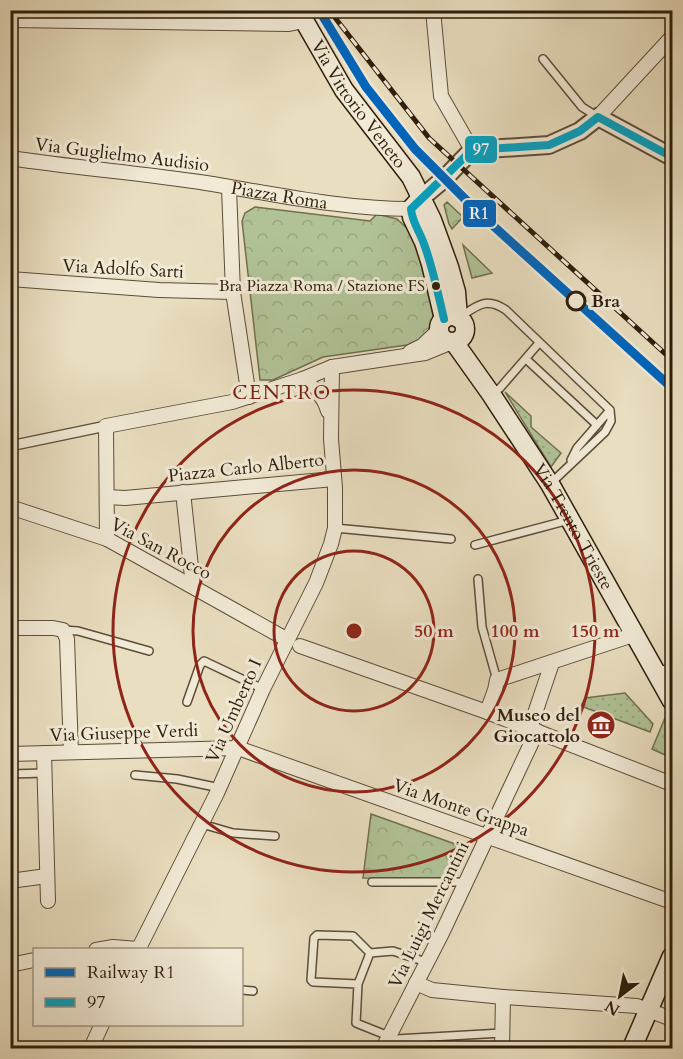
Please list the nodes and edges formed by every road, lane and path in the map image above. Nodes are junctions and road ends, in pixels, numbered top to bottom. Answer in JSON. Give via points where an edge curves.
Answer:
{"nodes":[{"id":1,"x":433,"y":10,"type":"edge"},
{"id":2,"x":301,"y":16,"type":"edge"},
{"id":3,"x":10,"y":20,"type":"edge"},
{"id":4,"x":672,"y":37,"type":"edge"},
{"id":5,"x":543,"y":59,"type":"dead end"},
{"id":6,"x":598,"y":117,"type":"junction"},
{"id":7,"x":472,"y":150,"type":"junction"},
{"id":8,"x":672,"y":157,"type":"edge"},
{"id":9,"x":10,"y":158,"type":"edge"},
{"id":10,"x":444,"y":179,"type":"junction"},
{"id":11,"x":229,"y":188,"type":"junction"},
{"id":12,"x":416,"y":204,"type":"junction"},
{"id":13,"x":432,"y":220,"type":"junction"},
{"id":14,"x":10,"y":279,"type":"edge"},
{"id":15,"x":233,"y":292,"type":"junction"},
{"id":16,"x":452,"y":331,"type":"junction"},
{"id":17,"x":539,"y":343,"type":"junction"},
{"id":18,"x":526,"y":359,"type":"junction"},
{"id":19,"x":332,"y":367,"type":"junction"},
{"id":20,"x":303,"y":379,"type":"junction"},
{"id":21,"x":493,"y":390,"type":"junction"},
{"id":22,"x":249,"y":397,"type":"junction"},
{"id":23,"x":610,"y":410,"type":"junction"},
{"id":24,"x":331,"y":422,"type":"junction"},
{"id":25,"x":597,"y":424,"type":"junction"},
{"id":26,"x":106,"y":426,"type":"junction"},
{"id":27,"x":10,"y":446,"type":"edge"},
{"id":28,"x":570,"y":463,"type":"junction"},
{"id":29,"x":334,"y":479,"type":"junction"},
{"id":30,"x":550,"y":484,"type":"junction"},
{"id":31,"x":183,"y":492,"type":"junction"},
{"id":32,"x":107,"y":497,"type":"junction"},
{"id":33,"x":10,"y":507,"type":"edge"},
{"id":34,"x":571,"y":519,"type":"junction"},
{"id":35,"x":334,"y":528,"type":"junction"},
{"id":36,"x":107,"y":538,"type":"junction"},
{"id":37,"x":451,"y":539,"type":"dead end"},
{"id":38,"x":475,"y":545,"type":"dead end"},
{"id":39,"x":478,"y":579,"type":"dead end"},
{"id":40,"x":194,"y":586,"type":"junction"},
{"id":41,"x":10,"y":628,"type":"edge"},
{"id":42,"x":63,"y":630,"type":"junction"},
{"id":43,"x":636,"y":634,"type":"junction"},
{"id":44,"x":286,"y":639,"type":"junction"},
{"id":45,"x":300,"y":646,"type":"joint"},
{"id":46,"x":149,"y":651,"type":"dead end"},
{"id":47,"x":552,"y":663,"type":"junction"},
{"id":48,"x":665,"y":673,"type":"edge"},
{"id":49,"x":496,"y":680,"type":"junction"},
{"id":50,"x":262,"y":689,"type":"junction"},
{"id":51,"x":672,"y":701,"type":"edge"},
{"id":52,"x":187,"y":702,"type":"dead end"},
{"id":53,"x":487,"y":712,"type":"junction"},
{"id":54,"x":533,"y":730,"type":"junction"},
{"id":55,"x":238,"y":748,"type":"junction"},
{"id":56,"x":70,"y":752,"type":"junction"},
{"id":57,"x":44,"y":753,"type":"junction"},
{"id":58,"x":10,"y":754,"type":"edge"},
{"id":59,"x":45,"y":773,"type":"junction"},
{"id":60,"x":10,"y":774,"type":"edge"},
{"id":61,"x":135,"y":775,"type":"dead end"},
{"id":62,"x":672,"y":784,"type":"edge"},
{"id":63,"x":220,"y":788,"type":"junction"},
{"id":64,"x":202,"y":824,"type":"junction"},
{"id":65,"x":275,"y":836,"type":"dead end"},
{"id":66,"x":488,"y":837,"type":"junction"},
{"id":67,"x":47,"y":876,"type":"junction"},
{"id":68,"x":10,"y":881,"type":"edge"},
{"id":69,"x":372,"y":882,"type":"dead end"},
{"id":70,"x":464,"y":885,"type":"junction"},
{"id":71,"x":48,"y":901,"type":"dead end"},
{"id":72,"x":672,"y":902,"type":"edge"},
{"id":73,"x":107,"y":948,"type":"edge"},
{"id":74,"x":126,"y":948,"type":"edge"},
{"id":75,"x":139,"y":948,"type":"edge"},
{"id":76,"x":370,"y":953,"type":"junction"},
{"id":77,"x":672,"y":956,"type":"edge"},
{"id":78,"x":33,"y":960,"type":"edge"},
{"id":79,"x":426,"y":962,"type":"junction"},
{"id":80,"x":10,"y":965,"type":"edge"},
{"id":81,"x":416,"y":983,"type":"junction"},
{"id":82,"x":358,"y":984,"type":"junction"},
{"id":83,"x":243,"y":990,"type":"edge"},
{"id":84,"x":253,"y":991,"type":"dead end"},
{"id":85,"x":503,"y":997,"type":"junction"},
{"id":86,"x":649,"y":1011,"type":"junction"},
{"id":87,"x":672,"y":1020,"type":"edge"},
{"id":88,"x":101,"y":1026,"type":"edge"},
{"id":89,"x":502,"y":1034,"type":"junction"},
{"id":90,"x":386,"y":1043,"type":"edge"},
{"id":91,"x":91,"y":1048,"type":"edge"},
{"id":92,"x":502,"y":1048,"type":"edge"},
{"id":93,"x":632,"y":1048,"type":"edge"}],
"edges":[{"from":1,"to":7,"type":"street","via":[[441,96]]},
{"from":2,"to":3,"type":"street","via":[[289,24]]},
{"from":2,"to":12,"type":"main road","name":"Via Vittorio Veneto","via":[[344,90],[411,177]]},
{"from":4,"to":6,"type":"street"},
{"from":5,"to":6,"type":"lane","via":[[582,107]]},
{"from":6,"to":7,"type":"street","via":[[566,139],[549,145]]},
{"from":6,"to":8,"type":"street"},
{"from":7,"to":10,"type":"street"},
{"from":9,"to":11,"type":"street","name":"Via Guglielmo Audisio"},
{"from":10,"to":12,"type":"street"},
{"from":10,"to":13,"type":"street","via":[[434,201]]},
{"from":11,"to":12,"type":"street","name":"Piazza Roma","via":[[384,209]]},
{"from":11,"to":15,"type":"street","name":"Piazza Roma"},
{"from":12,"to":13,"type":"main road"},
{"from":12,"to":16,"type":"main road","via":[[412,217],[424,242]]},
{"from":13,"to":16,"type":"main road","via":[[456,292]]},
{"from":14,"to":15,"type":"street","name":"Via Adolfo Sarti"},
{"from":15,"to":22,"type":"street","name":"Piazza Roma"},
{"from":16,"to":17,"type":"lane","via":[[485,302],[506,310]]},
{"from":16,"to":19,"type":"street","via":[[425,353]]},
{"from":16,"to":21,"type":"main road","name":"Via Trento Trieste"},
{"from":17,"to":18,"type":"lane"},
{"from":17,"to":23,"type":"lane"},
{"from":18,"to":21,"type":"lane"},
{"from":18,"to":25,"type":"lane"},
{"from":19,"to":20,"type":"street"},
{"from":19,"to":24,"type":"street","name":"Piazza Carlo Alberto"},
{"from":20,"to":22,"type":"street"},
{"from":20,"to":24,"type":"street","name":"Piazza Carlo Alberto","via":[[325,400]]},
{"from":21,"to":30,"type":"main road","name":"Via Trento Trieste"},
{"from":22,"to":26,"type":"street"},
{"from":23,"to":25,"type":"lane"},
{"from":23,"to":28,"type":"lane","via":[[611,421],[605,432]]},
{"from":24,"to":29,"type":"street","name":"Piazza Carlo Alberto"},
{"from":25,"to":28,"type":"lane"},
{"from":26,"to":27,"type":"street"},
{"from":26,"to":32,"type":"street"},
{"from":28,"to":30,"type":"lane"},
{"from":29,"to":31,"type":"street","name":"Piazza Carlo Alberto"},
{"from":29,"to":35,"type":"street","name":"Via Umberto I"},
{"from":30,"to":34,"type":"main road","name":"Via Trento Trieste"},
{"from":31,"to":32,"type":"street","name":"Piazza Carlo Alberto"},
{"from":31,"to":40,"type":"street"},
{"from":32,"to":36,"type":"street"},
{"from":33,"to":36,"type":"street","name":"Via San Rocco"},
{"from":34,"to":38,"type":"lane"},
{"from":34,"to":43,"type":"main road","name":"Via Trento Trieste"},
{"from":35,"to":37,"type":"lane"},
{"from":35,"to":44,"type":"street","name":"Via Umberto I","via":[[316,583]]},
{"from":36,"to":40,"type":"street","name":"Via San Rocco"},
{"from":39,"to":49,"type":"lane","via":[[482,627]]},
{"from":40,"to":44,"type":"street","name":"Via San Rocco"},
{"from":41,"to":42,"type":"street"},
{"from":42,"to":46,"type":"lane"},
{"from":42,"to":56,"type":"street","via":[[67,639]]},
{"from":43,"to":47,"type":"street"},
{"from":43,"to":48,"type":"main road","name":"Via Trento Trieste"},
{"from":44,"to":45,"type":"street"},
{"from":44,"to":50,"type":"street","name":"Via Umberto I"},
{"from":45,"to":53,"type":"street"},
{"from":47,"to":49,"type":"street"},
{"from":47,"to":54,"type":"street","name":"Via Luigi Mercantini"},
{"from":48,"to":51,"type":"main road","name":"Via Trento Trieste"},
{"from":49,"to":53,"type":"street"},
{"from":50,"to":52,"type":"lane","via":[[204,661]]},
{"from":50,"to":55,"type":"street","name":"Via Umberto I"},
{"from":53,"to":54,"type":"street"},
{"from":54,"to":62,"type":"street"},
{"from":54,"to":66,"type":"street","name":"Via Luigi Mercantini"},
{"from":55,"to":56,"type":"street","name":"Via Giuseppe Verdi"},
{"from":55,"to":63,"type":"street","name":"Via Umberto I"},
{"from":55,"to":66,"type":"street","name":"Via Monte Grappa"},
{"from":56,"to":57,"type":"street","name":"Via Giuseppe Verdi"},
{"from":57,"to":58,"type":"street","name":"Via Giuseppe Verdi"},
{"from":57,"to":59,"type":"street"},
{"from":59,"to":60,"type":"lane"},
{"from":59,"to":67,"type":"street"},
{"from":61,"to":63,"type":"lane"},
{"from":63,"to":64,"type":"street","name":"Via Umberto I"},
{"from":64,"to":65,"type":"lane","via":[[233,833]]},
{"from":64,"to":75,"type":"street","name":"Via Umberto I"},
{"from":66,"to":70,"type":"street","name":"Via Luigi Mercantini"},
{"from":66,"to":72,"type":"street","name":"Via Monte Grappa"},
{"from":67,"to":68,"type":"street"},
{"from":67,"to":71,"type":"street"},
{"from":69,"to":70,"type":"lane"},
{"from":70,"to":79,"type":"street","name":"Via Luigi Mercantini"},
{"from":73,"to":74,"type":"street"},
{"from":76,"to":79,"type":"lane","via":[[393,951]]},
{"from":76,"to":82,"type":"lane"},
{"from":76,"to":82,"type":"lane","via":[[353,936],[314,938],[311,980]]},
{"from":77,"to":86,"type":"main road"},
{"from":78,"to":80,"type":"street"},
{"from":79,"to":81,"type":"street","name":"Via Luigi Mercantini"},
{"from":81,"to":85,"type":"street","via":[[432,990]]},
{"from":81,"to":90,"type":"street","name":"Via Luigi Mercantini"},
{"from":82,"to":90,"type":"lane","via":[[356,1023]]},
{"from":83,"to":84,"type":"lane"},
{"from":85,"to":86,"type":"street","via":[[637,1006]]},
{"from":85,"to":89,"type":"street"},
{"from":86,"to":87,"type":"street"},
{"from":86,"to":93,"type":"main road"},
{"from":88,"to":91,"type":"street"},
{"from":89,"to":90,"type":"lane"},
{"from":89,"to":92,"type":"street"}]}
